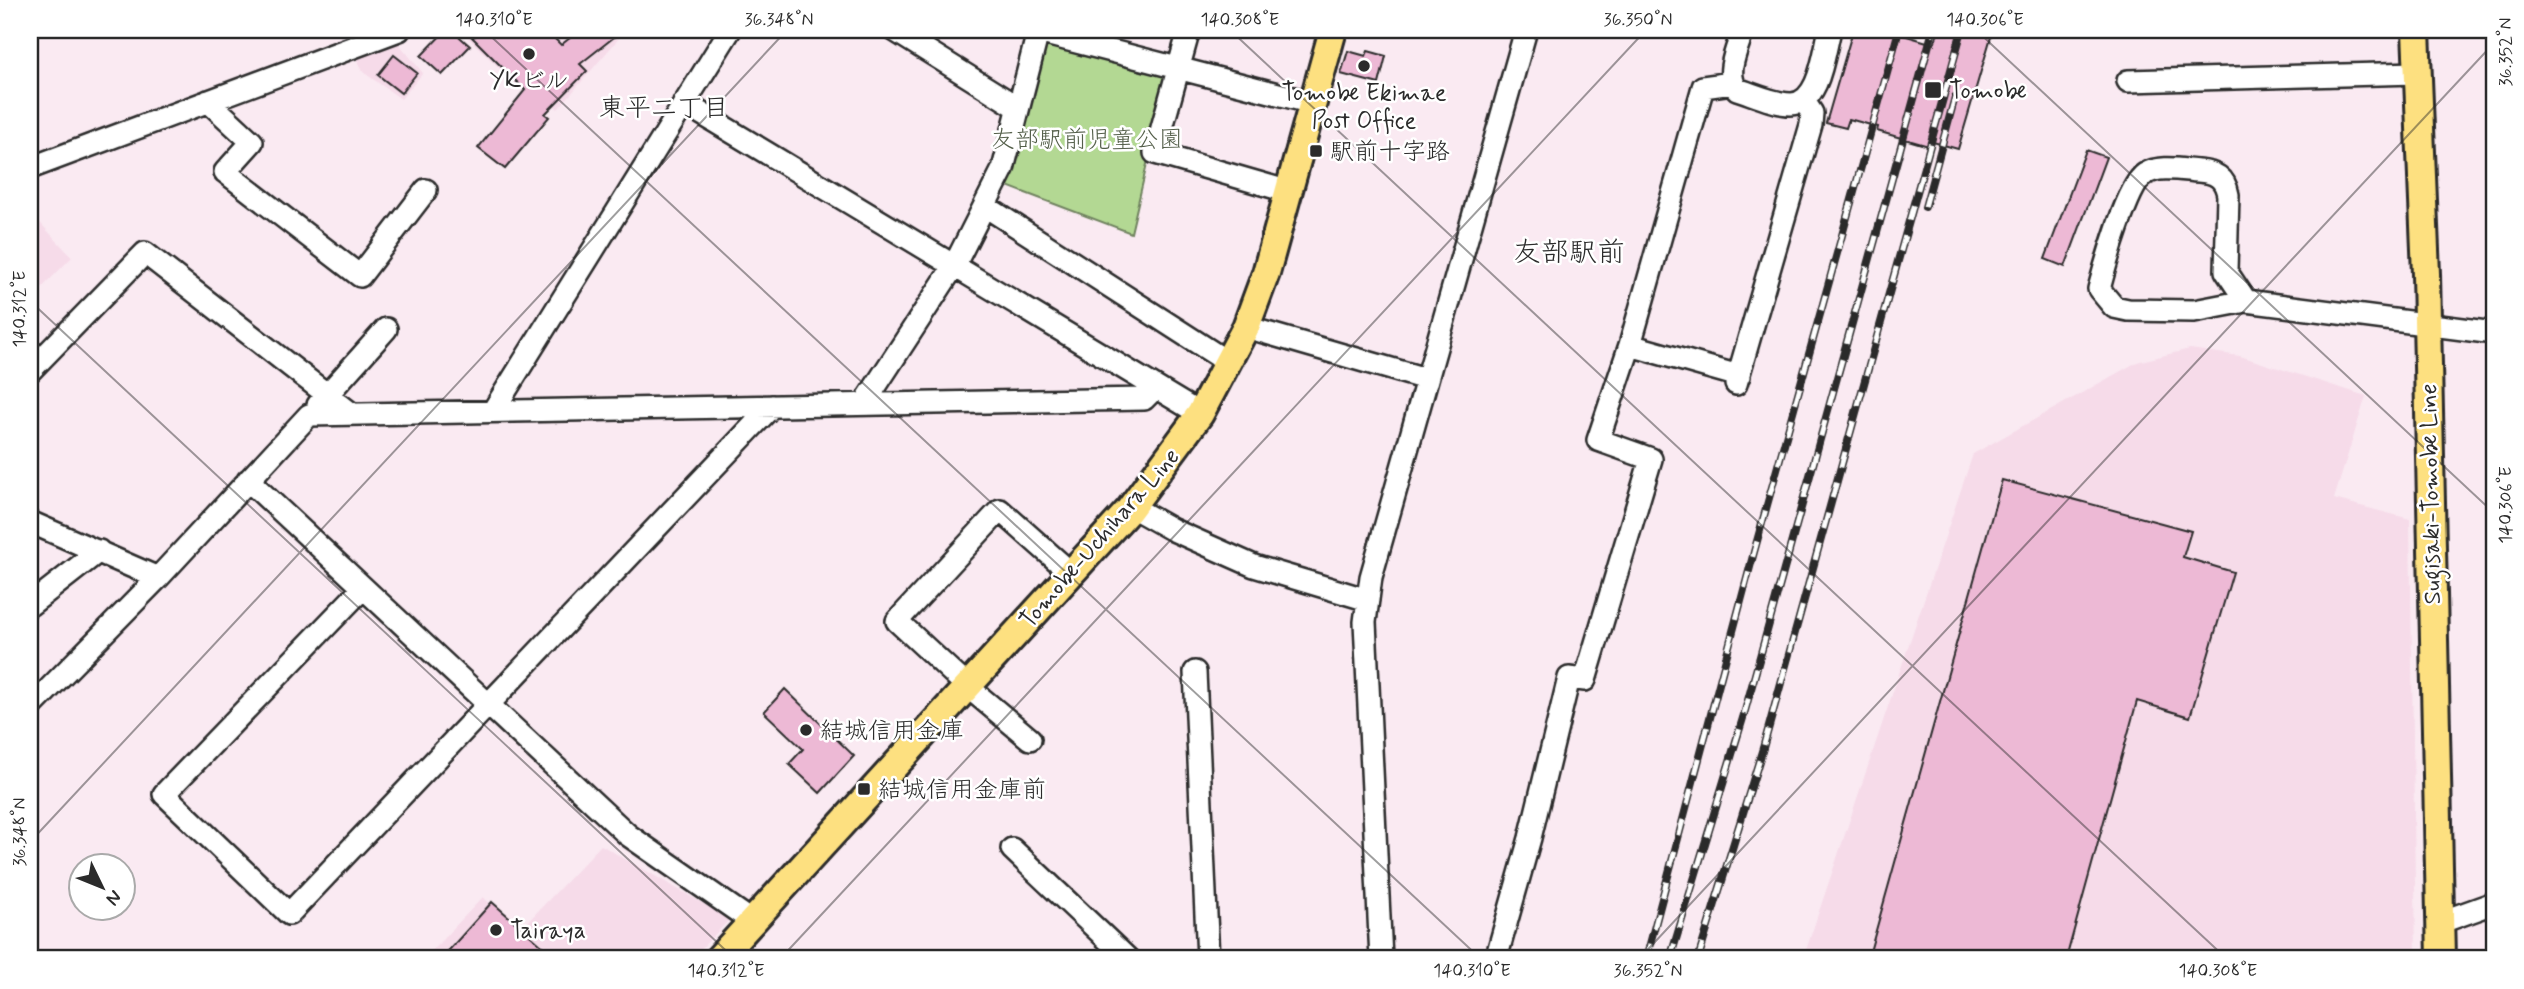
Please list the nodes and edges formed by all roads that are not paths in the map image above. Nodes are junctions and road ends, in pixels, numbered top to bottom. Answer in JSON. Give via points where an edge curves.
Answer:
{"nodes":[{"id":1,"x":399,"y":30,"type":"edge"},
{"id":2,"x":730,"y":30,"type":"edge"},
{"id":3,"x":894,"y":30,"type":"edge"},
{"id":4,"x":1189,"y":30,"type":"edge"},
{"id":5,"x":1333,"y":30,"type":"edge"},
{"id":6,"x":1526,"y":30,"type":"edge"},
{"id":7,"x":1743,"y":30,"type":"edge"},
{"id":8,"x":1830,"y":30,"type":"edge"},
{"id":9,"x":2416,"y":30,"type":"edge"},
{"id":10,"x":1089,"y":37,"type":"edge"},
{"id":11,"x":1179,"y":67,"type":"junction"},
{"id":12,"x":2417,"y":73,"type":"junction"},
{"id":13,"x":2128,"y":81,"type":"dead end"},
{"id":14,"x":1732,"y":83,"type":"junction"},
{"id":15,"x":208,"y":101,"type":"junction"},
{"id":16,"x":1804,"y":101,"type":"junction"},
{"id":17,"x":684,"y":103,"type":"junction"},
{"id":18,"x":1312,"y":103,"type":"junction"},
{"id":19,"x":1017,"y":107,"type":"junction"},
{"id":20,"x":30,"y":168,"type":"edge"},
{"id":21,"x":426,"y":190,"type":"dead end"},
{"id":22,"x":1290,"y":192,"type":"junction"},
{"id":23,"x":985,"y":206,"type":"junction"},
{"id":24,"x":954,"y":266,"type":"junction"},
{"id":25,"x":2227,"y":271,"type":"junction"},
{"id":26,"x":2246,"y":301,"type":"junction"},
{"id":27,"x":2206,"y":309,"type":"junction"},
{"id":28,"x":2426,"y":324,"type":"junction"},
{"id":29,"x":1247,"y":327,"type":"junction"},
{"id":30,"x":386,"y":329,"type":"dead end"},
{"id":31,"x":2494,"y":333,"type":"edge"},
{"id":32,"x":1630,"y":345,"type":"junction"},
{"id":33,"x":1229,"y":363,"type":"junction"},
{"id":34,"x":30,"y":371,"type":"edge"},
{"id":35,"x":1426,"y":379,"type":"junction"},
{"id":36,"x":1155,"y":388,"type":"junction"},
{"id":37,"x":328,"y":394,"type":"junction"},
{"id":38,"x":864,"y":404,"type":"junction"},
{"id":39,"x":772,"y":406,"type":"junction"},
{"id":40,"x":493,"y":411,"type":"junction"},
{"id":41,"x":352,"y":414,"type":"junction"},
{"id":42,"x":1200,"y":414,"type":"junction"},
{"id":43,"x":309,"y":415,"type":"junction"},
{"id":44,"x":248,"y":480,"type":"junction"},
{"id":45,"x":1132,"y":507,"type":"junction"},
{"id":46,"x":30,"y":522,"type":"edge"},
{"id":47,"x":99,"y":551,"type":"junction"},
{"id":48,"x":1072,"y":574,"type":"junction"},
{"id":49,"x":158,"y":578,"type":"junction"},
{"id":50,"x":363,"y":588,"type":"junction"},
{"id":51,"x":1368,"y":600,"type":"junction"},
{"id":52,"x":30,"y":605,"type":"edge"},
{"id":53,"x":1195,"y":672,"type":"dead end"},
{"id":54,"x":968,"y":687,"type":"junction"},
{"id":55,"x":489,"y":706,"type":"junction"},
{"id":56,"x":30,"y":708,"type":"edge"},
{"id":57,"x":1030,"y":739,"type":"dead end"},
{"id":58,"x":1012,"y":849,"type":"dead end"},
{"id":59,"x":2494,"y":903,"type":"edge"},
{"id":60,"x":754,"y":922,"type":"junction"},
{"id":61,"x":2441,"y":922,"type":"junction"},
{"id":62,"x":718,"y":959,"type":"edge"},
{"id":63,"x":1128,"y":959,"type":"edge"},
{"id":64,"x":1208,"y":959,"type":"edge"},
{"id":65,"x":1381,"y":959,"type":"edge"},
{"id":66,"x":1496,"y":959,"type":"edge"},
{"id":67,"x":2441,"y":959,"type":"edge"}],
"edges":[{"from":1,"to":15,"type":"street"},
{"from":2,"to":17,"type":"street"},
{"from":3,"to":19,"type":"street"},
{"from":4,"to":11,"type":"street"},
{"from":5,"to":18,"type":"main road","name":"Tomobe-Uchihara Line"},
{"from":6,"to":35,"type":"street"},
{"from":7,"to":14,"type":"street","via":[[1730,74]]},
{"from":8,"to":16,"type":"street","via":[[1814,89]]},
{"from":9,"to":12,"type":"main road","name":"Sugisaki-Tomobe Line"},
{"from":10,"to":11,"type":"street"},
{"from":10,"to":19,"type":"street","via":[[1038,32]]},
{"from":11,"to":18,"type":"street"},
{"from":11,"to":22,"type":"street","via":[[1155,153]]},
{"from":12,"to":13,"type":"street"},
{"from":12,"to":28,"type":"main road","name":"Sugisaki-Tomobe Line"},
{"from":14,"to":16,"type":"street","via":[[1737,89],[1791,104]]},
{"from":14,"to":32,"type":"street","via":[[1703,87]]},
{"from":15,"to":20,"type":"street"},
{"from":15,"to":21,"type":"street","via":[[252,142],[225,172],[360,276]]},
{"from":16,"to":32,"type":"street","via":[[1812,113],[1811,125],[1737,380]]},
{"from":17,"to":24,"type":"street"},
{"from":17,"to":40,"type":"street"},
{"from":18,"to":22,"type":"main road","name":"Tomobe-Uchihara Line"},
{"from":19,"to":23,"type":"street","via":[[1003,169]]},
{"from":22,"to":29,"type":"main road","name":"Tomobe-Uchihara Line"},
{"from":23,"to":24,"type":"street"},
{"from":23,"to":33,"type":"street"},
{"from":24,"to":36,"type":"street"},
{"from":24,"to":38,"type":"street"},
{"from":25,"to":26,"type":"street"},
{"from":25,"to":27,"type":"street"},
{"from":25,"to":27,"type":"street","via":[[2228,195],[2220,176],[2169,169],[2147,172],[2136,181],[2099,289],[2114,307],[2128,310]]},
{"from":26,"to":27,"type":"street"},
{"from":26,"to":28,"type":"street"},
{"from":28,"to":31,"type":"street"},
{"from":28,"to":61,"type":"main road","name":"Sugisaki-Tomobe Line"},
{"from":29,"to":33,"type":"main road","name":"Tomobe-Uchihara Line"},
{"from":29,"to":35,"type":"street"},
{"from":30,"to":37,"type":"street"},
{"from":32,"to":66,"type":"street","via":[[1598,440],[1651,459],[1585,680],[1569,678]]},
{"from":33,"to":42,"type":"main road","name":"Tomobe-Uchihara Line"},
{"from":34,"to":37,"type":"street","via":[[145,253]]},
{"from":35,"to":51,"type":"street"},
{"from":36,"to":38,"type":"street","via":[[1144,399]]},
{"from":36,"to":42,"type":"street"},
{"from":37,"to":41,"type":"street"},
{"from":37,"to":43,"type":"street"},
{"from":38,"to":39,"type":"street"},
{"from":39,"to":40,"type":"street"},
{"from":39,"to":55,"type":"street"},
{"from":40,"to":41,"type":"street"},
{"from":41,"to":43,"type":"street"},
{"from":42,"to":45,"type":"main road","name":"Tomobe-Uchihara Line"},
{"from":43,"to":44,"type":"street"},
{"from":44,"to":49,"type":"street"},
{"from":44,"to":50,"type":"street"},
{"from":45,"to":48,"type":"main road","name":"Tomobe-Uchihara Line"},
{"from":45,"to":51,"type":"street","via":[[1254,566]]},
{"from":46,"to":47,"type":"street"},
{"from":47,"to":49,"type":"street"},
{"from":47,"to":52,"type":"street"},
{"from":48,"to":54,"type":"main road","name":"Tomobe-Uchihara Line"},
{"from":48,"to":54,"type":"street","via":[[1000,510],[897,621]]},
{"from":49,"to":56,"type":"street"},
{"from":50,"to":55,"type":"street"},
{"from":50,"to":55,"type":"street","via":[[164,794],[289,914]]},
{"from":51,"to":65,"type":"street","via":[[1365,622]]},
{"from":53,"to":64,"type":"street"},
{"from":54,"to":57,"type":"street"},
{"from":54,"to":60,"type":"main road","name":"Tomobe-Uchihara Line"},
{"from":55,"to":60,"type":"street","via":[[628,835]]},
{"from":58,"to":63,"type":"street"},
{"from":59,"to":61,"type":"street"},
{"from":60,"to":62,"type":"main road","name":"Tomobe-Uchihara Line"},
{"from":61,"to":67,"type":"main road","name":"Sugisaki-Tomobe Line"}]}
